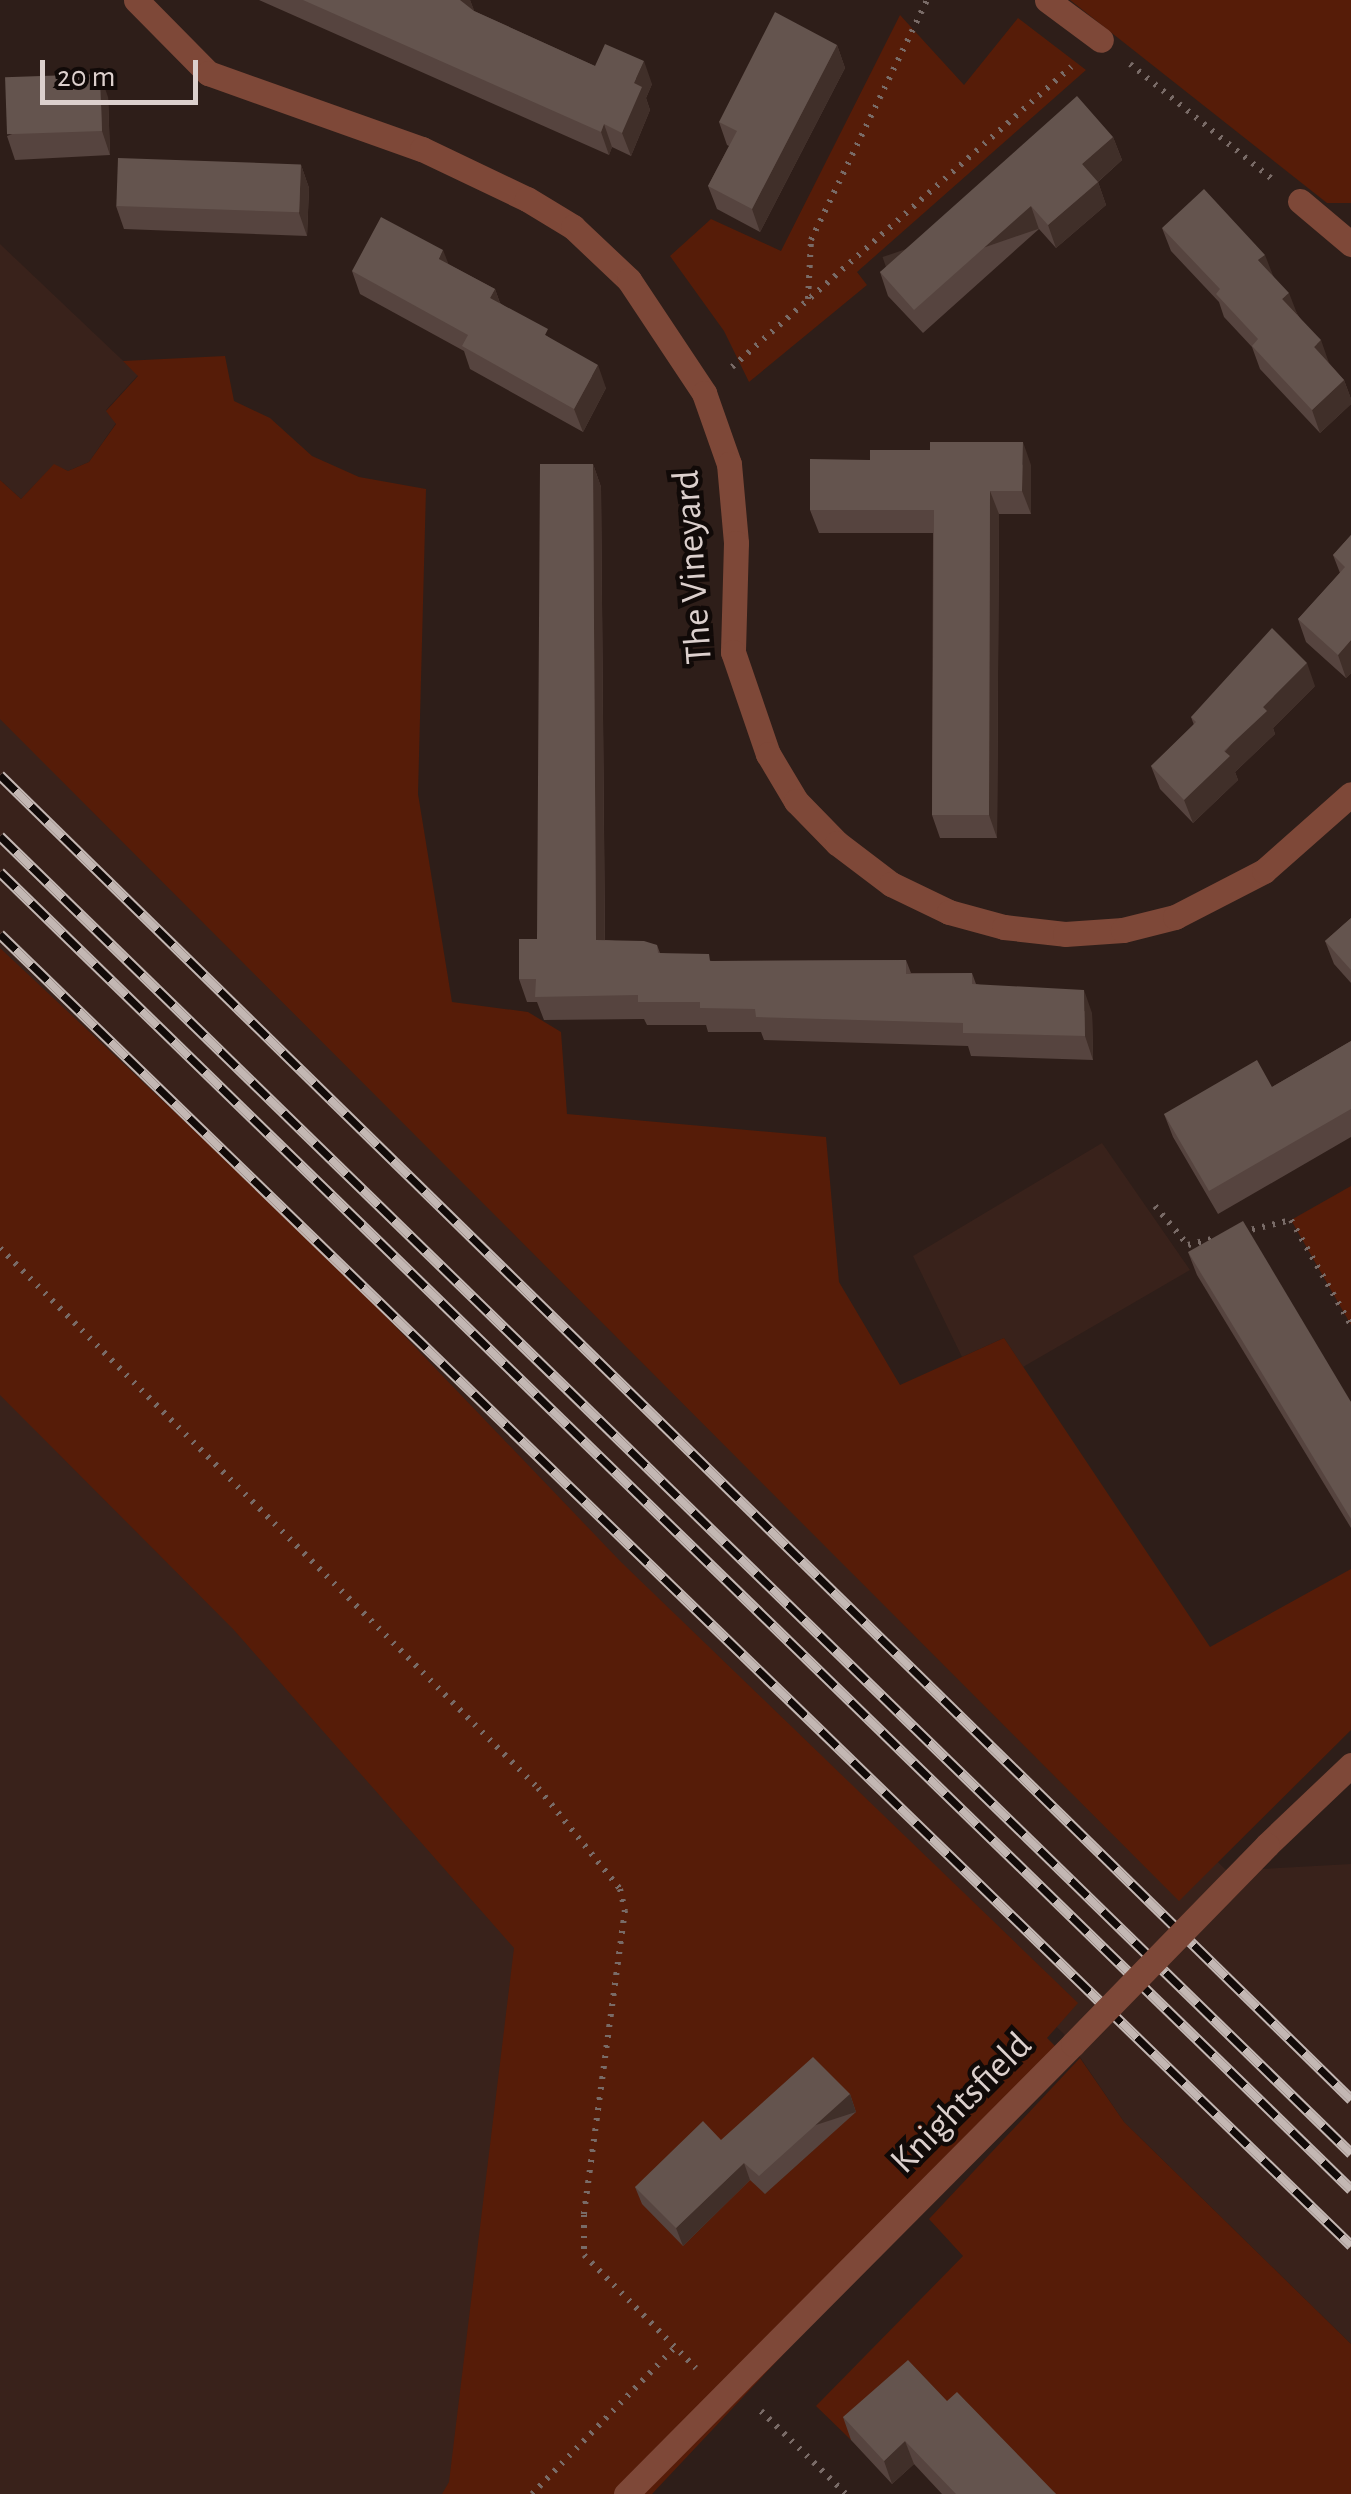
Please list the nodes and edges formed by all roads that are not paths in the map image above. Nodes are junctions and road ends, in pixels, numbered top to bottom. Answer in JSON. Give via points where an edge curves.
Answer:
{"nodes":[{"id":1,"x":136,"y":0,"type":"edge"},
{"id":2,"x":1047,"y":0,"type":"edge"},
{"id":3,"x":1100,"y":40,"type":"road end"},
{"id":4,"x":1300,"y":201,"type":"road end"},
{"id":5,"x":1351,"y":244,"type":"edge"},
{"id":6,"x":1351,"y":794,"type":"edge"},
{"id":7,"x":1351,"y":1765,"type":"edge"},
{"id":8,"x":626,"y":2494,"type":"edge"}],
"edges":[{"from":1,"to":6,"type":"street","name":"The Vineyard","via":[[208,72],[422,150],[574,227],[653,310],[704,393],[729,464],[734,652],[744,700],[796,801],[837,844],[892,884],[948,912],[1004,927],[1065,934],[1123,930],[1175,917],[1264,871]]},
{"from":2,"to":3,"type":"street"},
{"from":4,"to":5,"type":"street"},
{"from":7,"to":8,"type":"street","name":"Knightsfield","bridge":true}]}
